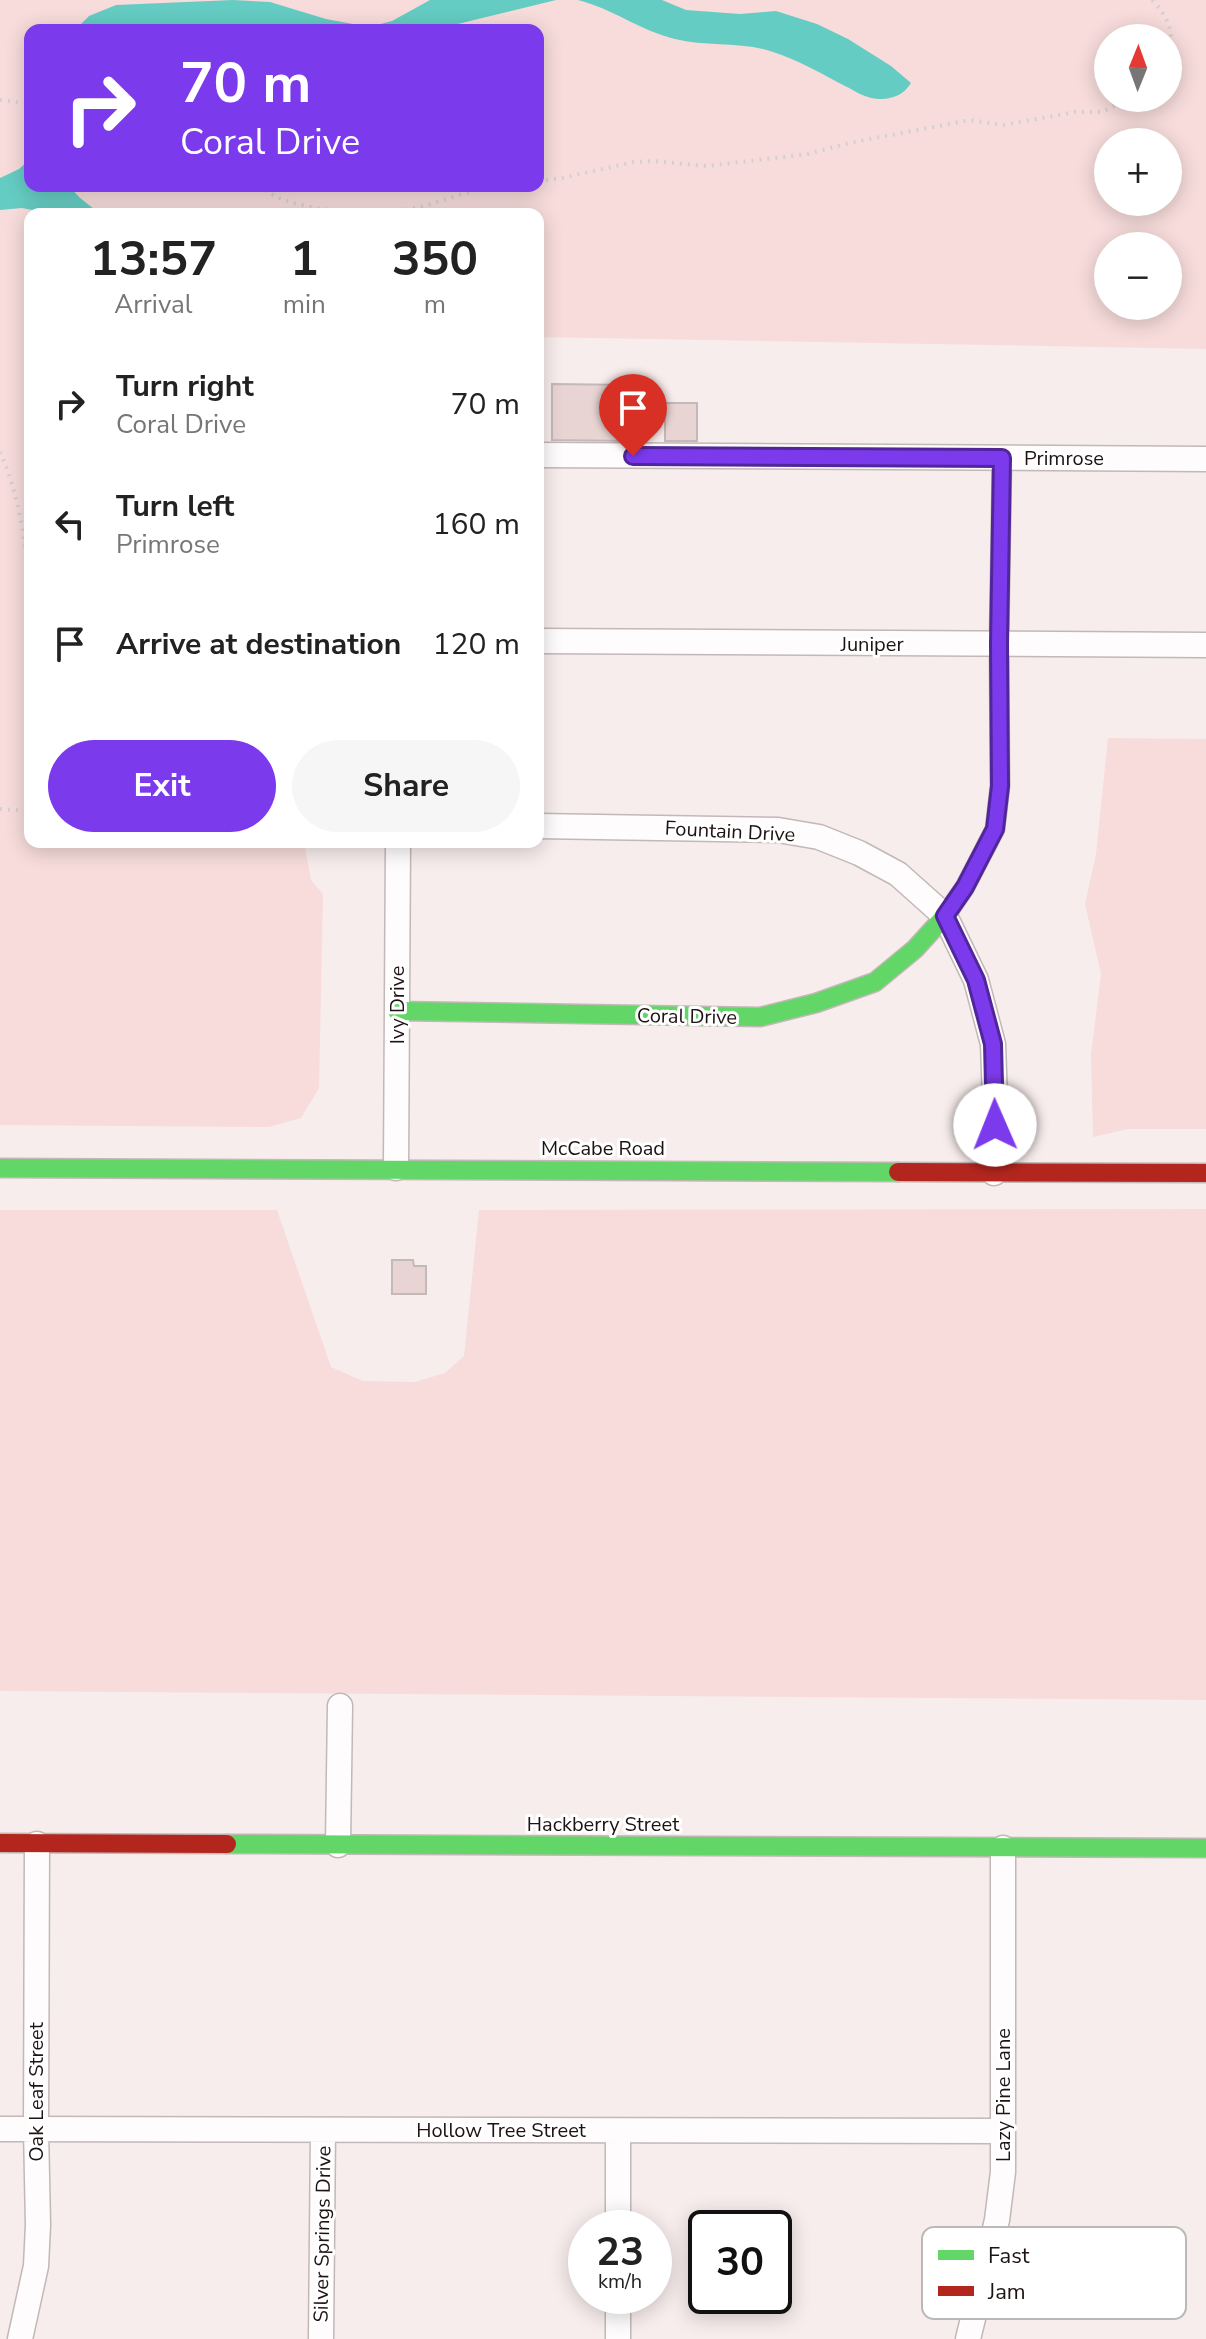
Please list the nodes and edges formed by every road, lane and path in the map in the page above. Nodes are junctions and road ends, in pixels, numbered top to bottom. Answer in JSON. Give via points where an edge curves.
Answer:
{"nodes":[{"id":1,"x":1152,"y":0,"type":"edge"},
{"id":2,"x":1169,"y":24,"type":"edge"},
{"id":3,"x":0,"y":100,"type":"edge"},
{"id":4,"x":24,"y":103,"type":"edge"},
{"id":5,"x":1094,"y":112,"type":"edge"},
{"id":6,"x":544,"y":180,"type":"edge"},
{"id":7,"x":270,"y":192,"type":"edge"},
{"id":8,"x":469,"y":192,"type":"edge"},
{"id":9,"x":316,"y":208,"type":"edge"},
{"id":10,"x":415,"y":208,"type":"edge"},
{"id":11,"x":0,"y":452,"type":"edge"},
{"id":12,"x":544,"y":455,"type":"edge"},
{"id":13,"x":1002,"y":458,"type":"junction"},
{"id":14,"x":1206,"y":459,"type":"edge"},
{"id":15,"x":24,"y":554,"type":"edge"},
{"id":16,"x":544,"y":641,"type":"edge"},
{"id":17,"x":999,"y":644,"type":"junction"},
{"id":18,"x":1206,"y":645,"type":"edge"},
{"id":19,"x":0,"y":809,"type":"edge"},
{"id":20,"x":24,"y":811,"type":"edge"},
{"id":21,"x":544,"y":826,"type":"edge"},
{"id":22,"x":398,"y":848,"type":"edge"},
{"id":23,"x":945,"y":916,"type":"junction"},
{"id":24,"x":397,"y":1011,"type":"junction"},
{"id":25,"x":0,"y":1168,"type":"edge"},
{"id":26,"x":396,"y":1168,"type":"junction"},
{"id":27,"x":994,"y":1173,"type":"junction"},
{"id":28,"x":1206,"y":1173,"type":"edge"},
{"id":29,"x":340,"y":1706,"type":"dead end"},
{"id":30,"x":0,"y":1843,"type":"edge"},
{"id":31,"x":37,"y":1844,"type":"junction"},
{"id":32,"x":338,"y":1845,"type":"junction"},
{"id":33,"x":1003,"y":1848,"type":"junction"},
{"id":34,"x":1206,"y":1848,"type":"edge"},
{"id":35,"x":0,"y":2129,"type":"edge"},
{"id":36,"x":36,"y":2129,"type":"junction"},
{"id":37,"x":323,"y":2130,"type":"junction"},
{"id":38,"x":618,"y":2131,"type":"junction"},
{"id":39,"x":1002,"y":2131,"type":"junction"},
{"id":40,"x":618,"y":2210,"type":"edge"},
{"id":41,"x":995,"y":2227,"type":"edge"},
{"id":42,"x":618,"y":2314,"type":"edge"},
{"id":43,"x":973,"y":2319,"type":"edge"},
{"id":44,"x":20,"y":2339,"type":"edge"},
{"id":45,"x":321,"y":2339,"type":"edge"},
{"id":46,"x":618,"y":2339,"type":"edge"},
{"id":47,"x":968,"y":2339,"type":"edge"}],
"edges":[{"from":1,"to":2,"type":"path"},
{"from":3,"to":4,"type":"path"},
{"from":5,"to":6,"type":"path","via":[[1003,125],[970,120],[808,154],[707,166],[634,162]]},
{"from":7,"to":9,"type":"path"},
{"from":8,"to":10,"type":"path"},
{"from":11,"to":15,"type":"path","via":[[10,476]]},
{"from":12,"to":13,"type":"street","name":"Primrose"},
{"from":13,"to":14,"type":"street","name":"Primrose"},
{"from":13,"to":17,"type":"street","name":"Coral Drive"},
{"from":16,"to":17,"type":"street","name":"Juniper"},
{"from":17,"to":18,"type":"street","name":"Juniper"},
{"from":17,"to":23,"type":"street","name":"Coral Drive","via":[[1000,786],[995,829]]},
{"from":19,"to":20,"type":"path"},
{"from":21,"to":23,"type":"street","name":"Fountain Drive","via":[[778,830],[819,837],[898,874]]},
{"from":22,"to":24,"type":"street","name":"Ivy Drive"},
{"from":23,"to":24,"type":"street","name":"Coral Drive","via":[[875,982],[760,1017]]},
{"from":23,"to":27,"type":"street","via":[[976,980],[993,1044]]},
{"from":24,"to":26,"type":"street","name":"Ivy Drive"},
{"from":25,"to":26,"type":"street","name":"McCabe Road"},
{"from":26,"to":27,"type":"street","name":"McCabe Road"},
{"from":27,"to":28,"type":"street","name":"McCabe Road"},
{"from":29,"to":32,"type":"street"},
{"from":30,"to":31,"type":"street","name":"Hackberry Street"},
{"from":31,"to":32,"type":"street","name":"Hackberry Street"},
{"from":31,"to":36,"type":"street","name":"Oak Leaf Street"},
{"from":32,"to":33,"type":"street","name":"Hackberry Street"},
{"from":33,"to":34,"type":"street","name":"Hackberry Street"},
{"from":33,"to":39,"type":"street","name":"Lazy Pine Lane"},
{"from":35,"to":36,"type":"street","name":"Hollow Tree Street"},
{"from":36,"to":37,"type":"street","name":"Hollow Tree Street"},
{"from":36,"to":44,"type":"street","name":"Oak Leaf Street","via":[[36,2266]]},
{"from":37,"to":38,"type":"street","name":"Hollow Tree Street"},
{"from":37,"to":45,"type":"street","name":"Silver Springs Drive"},
{"from":38,"to":39,"type":"street","name":"Hollow Tree Street"},
{"from":38,"to":40,"type":"street"},
{"from":39,"to":41,"type":"street","name":"Lazy Pine Lane"},
{"from":42,"to":46,"type":"street"},
{"from":43,"to":47,"type":"street","name":"Lazy Pine Lane"}]}
